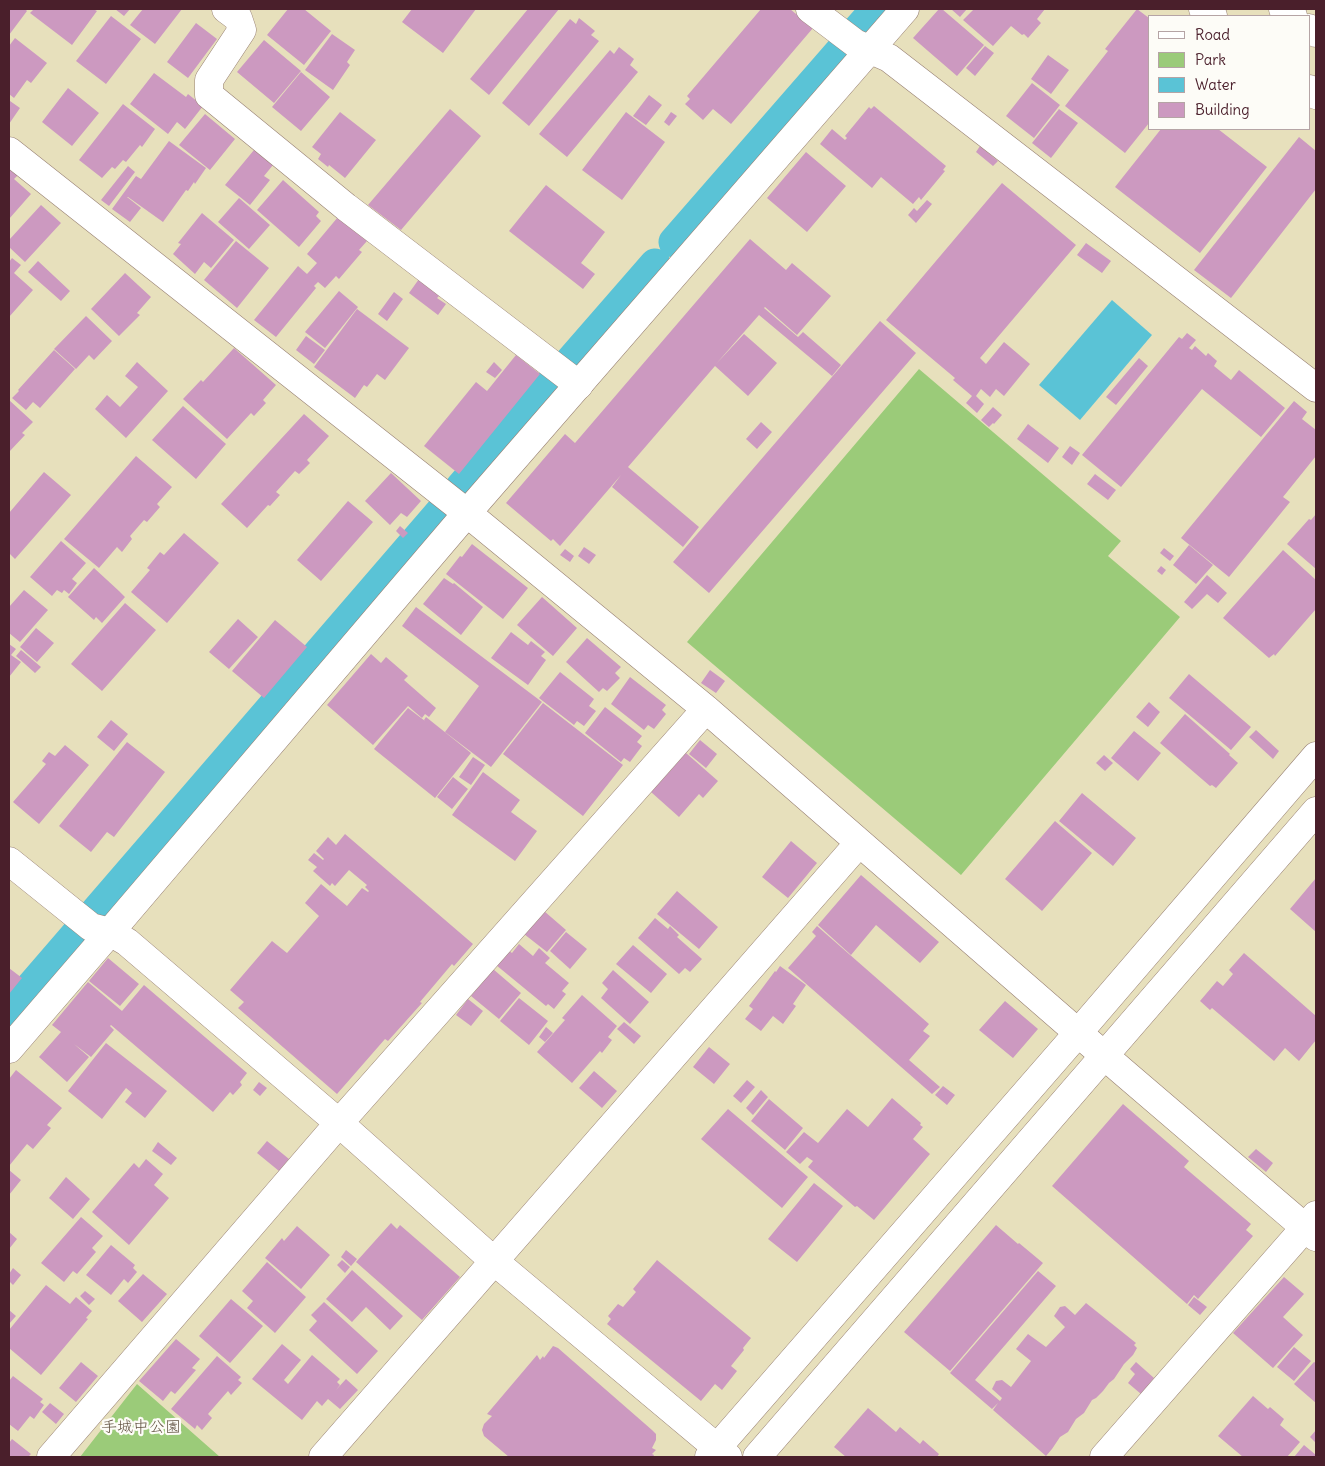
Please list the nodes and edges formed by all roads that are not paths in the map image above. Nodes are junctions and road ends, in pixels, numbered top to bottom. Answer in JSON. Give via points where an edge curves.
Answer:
{"nodes":[{"id":1,"x":226,"y":9,"type":"edge"},
{"id":2,"x":810,"y":9,"type":"edge"},
{"id":3,"x":905,"y":9,"type":"edge"},
{"id":4,"x":870,"y":49,"type":"junction"},
{"id":5,"x":9,"y":151,"type":"edge"},
{"id":6,"x":579,"y":385,"type":"junction"},
{"id":7,"x":1316,"y":388,"type":"edge"},
{"id":8,"x":467,"y":513,"type":"junction"},
{"id":9,"x":706,"y":709,"type":"junction"},
{"id":10,"x":1316,"y":756,"type":"edge"},
{"id":11,"x":1316,"y":811,"type":"edge"},
{"id":12,"x":859,"y":843,"type":"junction"},
{"id":13,"x":9,"y":861,"type":"edge"},
{"id":14,"x":110,"y":932,"type":"junction"},
{"id":15,"x":1078,"y":1033,"type":"junction"},
{"id":16,"x":9,"y":1049,"type":"edge"},
{"id":17,"x":1105,"y":1056,"type":"junction"},
{"id":18,"x":339,"y":1123,"type":"junction"},
{"id":19,"x":1313,"y":1227,"type":"edge"},
{"id":20,"x":494,"y":1261,"type":"junction"},
{"id":21,"x":718,"y":1454,"type":"edge"},
{"id":22,"x":51,"y":1457,"type":"edge"},
{"id":23,"x":323,"y":1457,"type":"edge"},
{"id":24,"x":757,"y":1457,"type":"edge"},
{"id":25,"x":1104,"y":1457,"type":"edge"}],
"edges":[{"from":1,"to":6,"type":"street","via":[[238,18],[242,30],[209,80],[209,94],[346,207]]},
{"from":2,"to":4,"type":"street","via":[[855,43]]},
{"from":3,"to":4,"type":"street"},
{"from":4,"to":6,"type":"street"},
{"from":4,"to":7,"type":"street","via":[[889,58]]},
{"from":5,"to":8,"type":"street"},
{"from":6,"to":8,"type":"street"},
{"from":8,"to":9,"type":"street"},
{"from":8,"to":14,"type":"street"},
{"from":9,"to":12,"type":"street"},
{"from":9,"to":18,"type":"street"},
{"from":10,"to":15,"type":"street"},
{"from":11,"to":17,"type":"street"},
{"from":12,"to":15,"type":"street"},
{"from":12,"to":20,"type":"street"},
{"from":13,"to":14,"type":"street","via":[[91,927]]},
{"from":14,"to":16,"type":"street"},
{"from":14,"to":18,"type":"street","via":[[127,942]]},
{"from":15,"to":17,"type":"street"},
{"from":15,"to":21,"type":"street"},
{"from":17,"to":19,"type":"street"},
{"from":17,"to":24,"type":"street"},
{"from":18,"to":20,"type":"street"},
{"from":18,"to":22,"type":"street"},
{"from":19,"to":25,"type":"street"},
{"from":20,"to":21,"type":"street"},
{"from":20,"to":23,"type":"street"}]}
